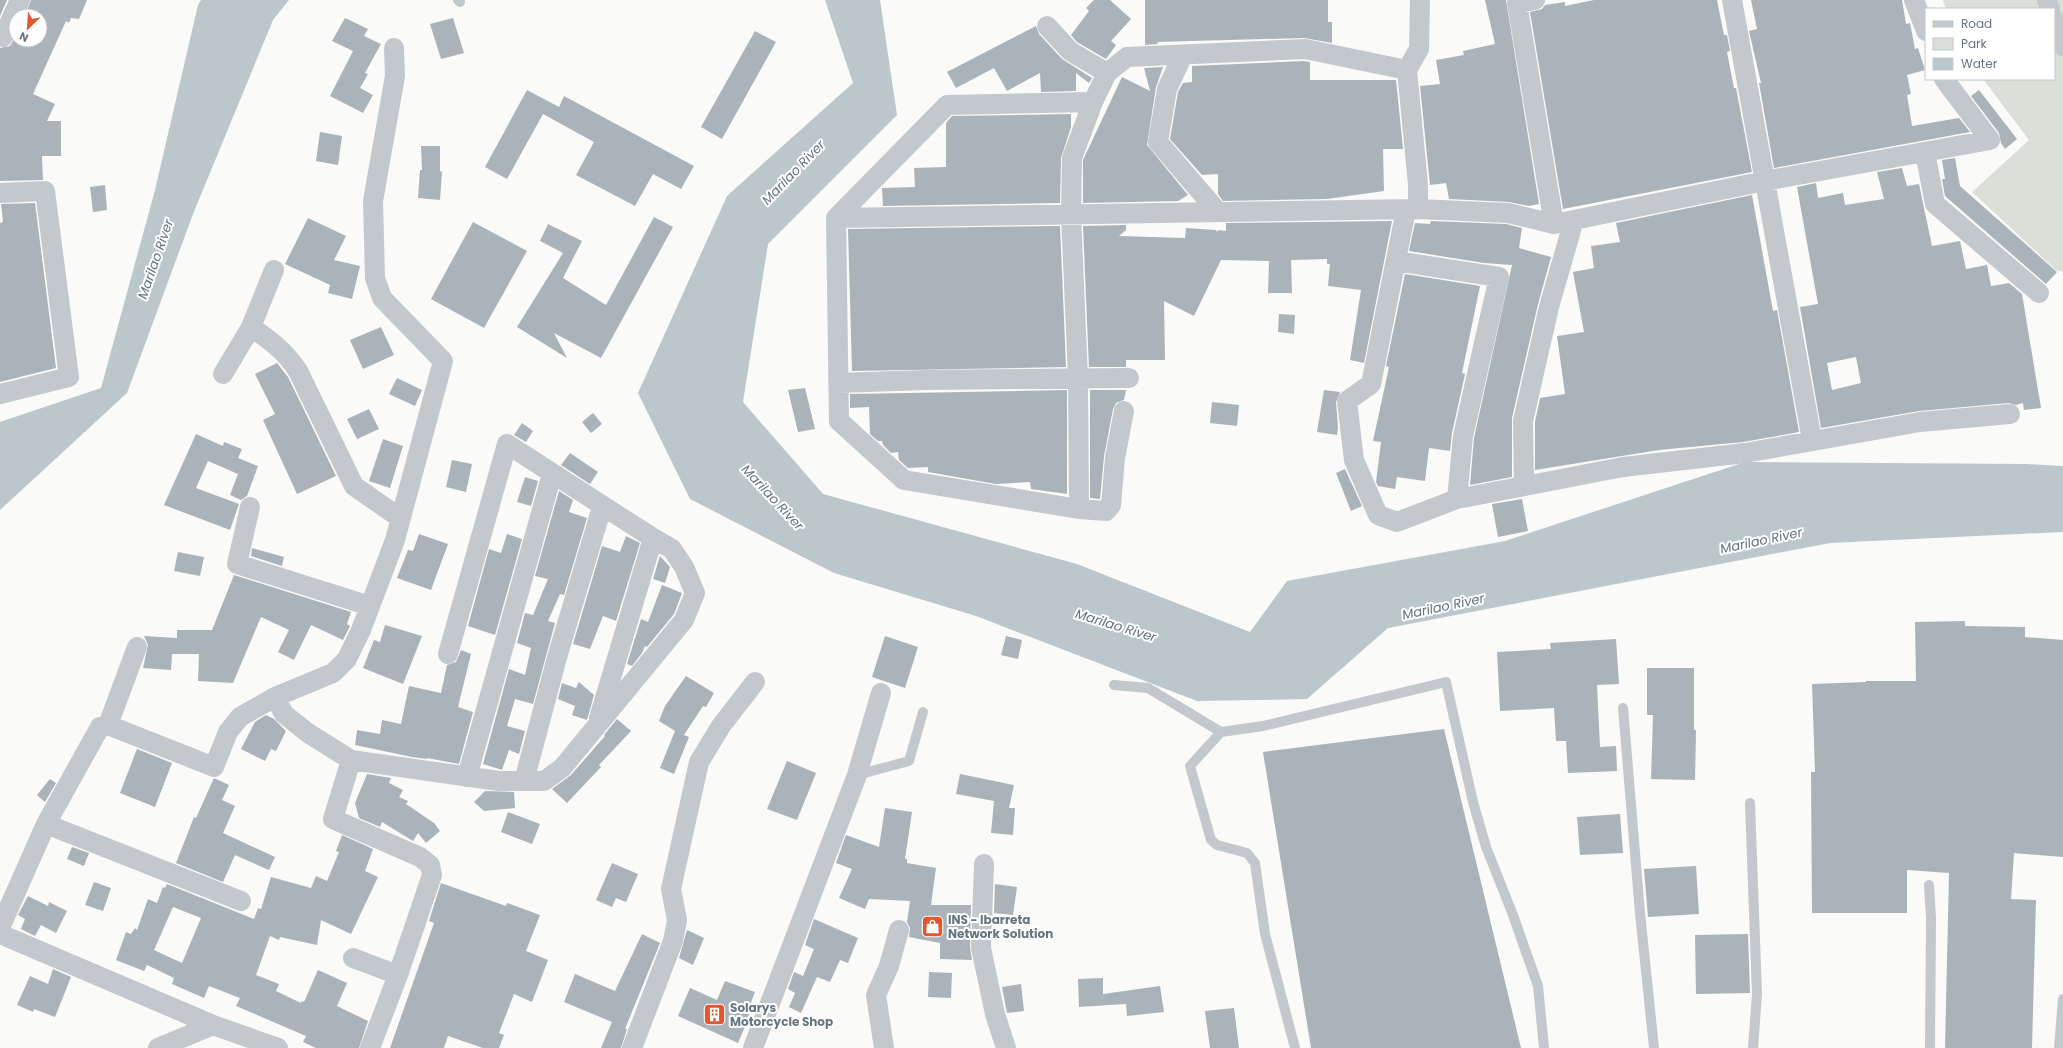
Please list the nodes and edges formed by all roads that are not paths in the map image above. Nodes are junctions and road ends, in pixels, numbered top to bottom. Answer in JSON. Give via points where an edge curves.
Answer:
{"nodes":[{"id":1,"x":20,"y":0,"type":"edge"},
{"id":2,"x":1420,"y":0,"type":"edge"},
{"id":3,"x":1535,"y":0,"type":"edge"},
{"id":4,"x":1732,"y":0,"type":"edge"},
{"id":5,"x":1914,"y":0,"type":"edge"},
{"id":6,"x":2055,"y":23,"type":"edge"},
{"id":7,"x":1047,"y":26,"type":"dead end"},
{"id":8,"x":1925,"y":28,"type":"edge"},
{"id":9,"x":0,"y":36,"type":"edge"},
{"id":10,"x":2063,"y":46,"type":"edge"},
{"id":11,"x":394,"y":48,"type":"dead end"},
{"id":12,"x":1183,"y":55,"type":"junction"},
{"id":13,"x":1407,"y":70,"type":"junction"},
{"id":14,"x":1107,"y":73,"type":"junction"},
{"id":15,"x":1945,"y":80,"type":"edge"},
{"id":16,"x":1092,"y":102,"type":"junction"},
{"id":17,"x":1925,"y":152,"type":"junction"},
{"id":18,"x":1765,"y":181,"type":"junction"},
{"id":19,"x":0,"y":193,"type":"edge"},
{"id":20,"x":1412,"y":209,"type":"junction"},
{"id":21,"x":1217,"y":211,"type":"junction"},
{"id":22,"x":1070,"y":214,"type":"junction"},
{"id":23,"x":836,"y":218,"type":"junction"},
{"id":24,"x":1574,"y":220,"type":"junction"},
{"id":25,"x":1554,"y":224,"type":"junction"},
{"id":26,"x":1396,"y":261,"type":"junction"},
{"id":27,"x":274,"y":270,"type":"dead end"},
{"id":28,"x":2039,"y":293,"type":"dead end"},
{"id":29,"x":250,"y":327,"type":"junction"},
{"id":30,"x":223,"y":374,"type":"dead end"},
{"id":31,"x":1078,"y":378,"type":"junction"},
{"id":32,"x":1129,"y":378,"type":"dead end"},
{"id":33,"x":838,"y":384,"type":"junction"},
{"id":34,"x":0,"y":394,"type":"edge"},
{"id":35,"x":1124,"y":411,"type":"dead end"},
{"id":36,"x":2010,"y":414,"type":"dead end"},
{"id":37,"x":1812,"y":440,"type":"junction"},
{"id":38,"x":552,"y":474,"type":"junction"},
{"id":39,"x":1524,"y":485,"type":"junction"},
{"id":40,"x":1457,"y":499,"type":"junction"},
{"id":41,"x":250,"y":507,"type":"dead end"},
{"id":42,"x":602,"y":507,"type":"junction"},
{"id":43,"x":1079,"y":509,"type":"junction"},
{"id":44,"x":400,"y":518,"type":"junction"},
{"id":45,"x":653,"y":538,"type":"junction"},
{"id":46,"x":370,"y":606,"type":"junction"},
{"id":47,"x":137,"y":647,"type":"dead end"},
{"id":48,"x":448,"y":654,"type":"dead end"},
{"id":49,"x":755,"y":682,"type":"dead end"},
{"id":50,"x":1114,"y":685,"type":"dead end"},
{"id":51,"x":881,"y":693,"type":"dead end"},
{"id":52,"x":275,"y":697,"type":"junction"},
{"id":53,"x":1623,"y":708,"type":"dead end"},
{"id":54,"x":923,"y":712,"type":"dead end"},
{"id":55,"x":108,"y":725,"type":"junction"},
{"id":56,"x":597,"y":726,"type":"junction"},
{"id":57,"x":1221,"y":732,"type":"junction"},
{"id":58,"x":351,"y":760,"type":"junction"},
{"id":59,"x":857,"y":775,"type":"junction"},
{"id":60,"x":467,"y":777,"type":"junction"},
{"id":61,"x":524,"y":781,"type":"junction"},
{"id":62,"x":1750,"y":803,"type":"dead end"},
{"id":63,"x":46,"y":824,"type":"junction"},
{"id":64,"x":984,"y":864,"type":"dead end"},
{"id":65,"x":1929,"y":885,"type":"dead end"},
{"id":66,"x":241,"y":901,"type":"dead end"},
{"id":67,"x":0,"y":928,"type":"edge"},
{"id":68,"x":900,"y":930,"type":"dead end"},
{"id":69,"x":0,"y":934,"type":"edge"},
{"id":70,"x":352,"y":958,"type":"dead end"},
{"id":71,"x":398,"y":975,"type":"junction"},
{"id":72,"x":2063,"y":999,"type":"edge"},
{"id":73,"x":213,"y":1025,"type":"junction"},
{"id":74,"x":158,"y":1048,"type":"edge"},
{"id":75,"x":278,"y":1048,"type":"edge"},
{"id":76,"x":370,"y":1048,"type":"edge"},
{"id":77,"x":632,"y":1048,"type":"edge"},
{"id":78,"x":753,"y":1048,"type":"edge"},
{"id":79,"x":884,"y":1048,"type":"edge"},
{"id":80,"x":1006,"y":1048,"type":"edge"},
{"id":81,"x":1295,"y":1048,"type":"edge"},
{"id":82,"x":1544,"y":1048,"type":"edge"},
{"id":83,"x":1654,"y":1048,"type":"edge"},
{"id":84,"x":1753,"y":1048,"type":"edge"},
{"id":85,"x":1930,"y":1048,"type":"edge"},
{"id":86,"x":2059,"y":1048,"type":"edge"}],
"edges":[{"from":1,"to":9,"type":"street","via":[[3,37]]},
{"from":2,"to":13,"type":"street","via":[[1419,49]]},
{"from":3,"to":25,"type":"street","via":[[1517,3]]},
{"from":4,"to":18,"type":"street"},
{"from":5,"to":8,"type":"street"},
{"from":6,"to":10,"type":"street"},
{"from":7,"to":14,"type":"street","via":[[1070,51]]},
{"from":11,"to":44,"type":"street","via":[[395,76],[373,201],[375,278],[382,298],[443,361]]},
{"from":12,"to":13,"type":"street","via":[[1305,49]]},
{"from":12,"to":14,"type":"street","via":[[1126,57]]},
{"from":12,"to":21,"type":"street","via":[[1167,89],[1158,142]]},
{"from":13,"to":20,"type":"street","via":[[1418,185]]},
{"from":14,"to":16,"type":"street"},
{"from":15,"to":17,"type":"street","via":[[1990,140]]},
{"from":16,"to":22,"type":"street","via":[[1072,158]]},
{"from":16,"to":23,"type":"street","via":[[947,105]]},
{"from":17,"to":18,"type":"street"},
{"from":17,"to":28,"type":"street","via":[[1935,204]]},
{"from":18,"to":24,"type":"street"},
{"from":18,"to":37,"type":"street"},
{"from":19,"to":34,"type":"street","via":[[45,191],[69,378]]},
{"from":20,"to":21,"type":"street"},
{"from":20,"to":25,"type":"street","via":[[1508,213]]},
{"from":20,"to":26,"type":"street"},
{"from":21,"to":22,"type":"street"},
{"from":22,"to":23,"type":"street"},
{"from":22,"to":31,"type":"street"},
{"from":23,"to":33,"type":"street"},
{"from":24,"to":25,"type":"street"},
{"from":24,"to":39,"type":"street","via":[[1549,307],[1524,421]]},
{"from":26,"to":40,"type":"street","via":[[1499,277],[1463,436]]},
{"from":26,"to":40,"type":"street","via":[[1371,384],[1347,401],[1354,460],[1378,515],[1398,522]]},
{"from":27,"to":29,"type":"street"},
{"from":29,"to":30,"type":"street"},
{"from":29,"to":44,"type":"street","via":[[288,355],[354,486]]},
{"from":31,"to":32,"type":"street"},
{"from":31,"to":33,"type":"street"},
{"from":31,"to":43,"type":"street"},
{"from":33,"to":43,"type":"street","via":[[839,421],[904,480]]},
{"from":35,"to":43,"type":"street","via":[[1115,458],[1110,509]]},
{"from":36,"to":37,"type":"street","via":[[1920,422]]},
{"from":37,"to":39,"type":"street","via":[[1745,453],[1623,467]]},
{"from":38,"to":42,"type":"street"},
{"from":38,"to":48,"type":"street","via":[[507,444]]},
{"from":38,"to":60,"type":"street"},
{"from":39,"to":40,"type":"street"},
{"from":41,"to":46,"type":"street","via":[[237,564]]},
{"from":42,"to":45,"type":"street"},
{"from":42,"to":61,"type":"street","via":[[558,654]]},
{"from":44,"to":46,"type":"street","via":[[395,540]]},
{"from":45,"to":56,"type":"street"},
{"from":45,"to":56,"type":"street","via":[[672,549],[695,593],[684,620]]},
{"from":46,"to":52,"type":"street","via":[[348,659],[333,674]]},
{"from":47,"to":55,"type":"street"},
{"from":49,"to":77,"type":"street","via":[[721,726],[700,762],[671,888],[677,920],[673,941]]},
{"from":50,"to":57,"type":"lane","via":[[1148,688]]},
{"from":51,"to":59,"type":"street"},
{"from":52,"to":55,"type":"street","via":[[240,717],[228,732],[214,767]]},
{"from":52,"to":58,"type":"street","via":[[284,714],[308,734]]},
{"from":53,"to":83,"type":"lane"},
{"from":54,"to":59,"type":"lane","via":[[909,761]]},
{"from":55,"to":63,"type":"street","via":[[100,727]]},
{"from":56,"to":61,"type":"street","via":[[562,768],[544,781]]},
{"from":57,"to":81,"type":"lane","via":[[1190,766],[1211,840],[1217,845],[1247,853],[1255,863],[1265,934]]},
{"from":57,"to":82,"type":"lane","via":[[1263,726],[1446,682],[1473,802],[1486,847],[1538,986]]},
{"from":58,"to":60,"type":"street"},
{"from":58,"to":71,"type":"street","via":[[333,819],[395,845],[430,865],[432,875]]},
{"from":59,"to":78,"type":"street"},
{"from":60,"to":61,"type":"street","via":[[499,782]]},
{"from":62,"to":84,"type":"lane","via":[[1757,994]]},
{"from":63,"to":66,"type":"street"},
{"from":63,"to":67,"type":"street"},
{"from":64,"to":80,"type":"street","via":[[981,948],[995,1014]]},
{"from":65,"to":85,"type":"lane","via":[[1932,918]]},
{"from":68,"to":79,"type":"street","via":[[889,966],[876,995]]},
{"from":69,"to":73,"type":"street"},
{"from":70,"to":71,"type":"street"},
{"from":71,"to":76,"type":"street"},
{"from":72,"to":86,"type":"lane"},
{"from":73,"to":74,"type":"street"},
{"from":73,"to":75,"type":"street"}]}
